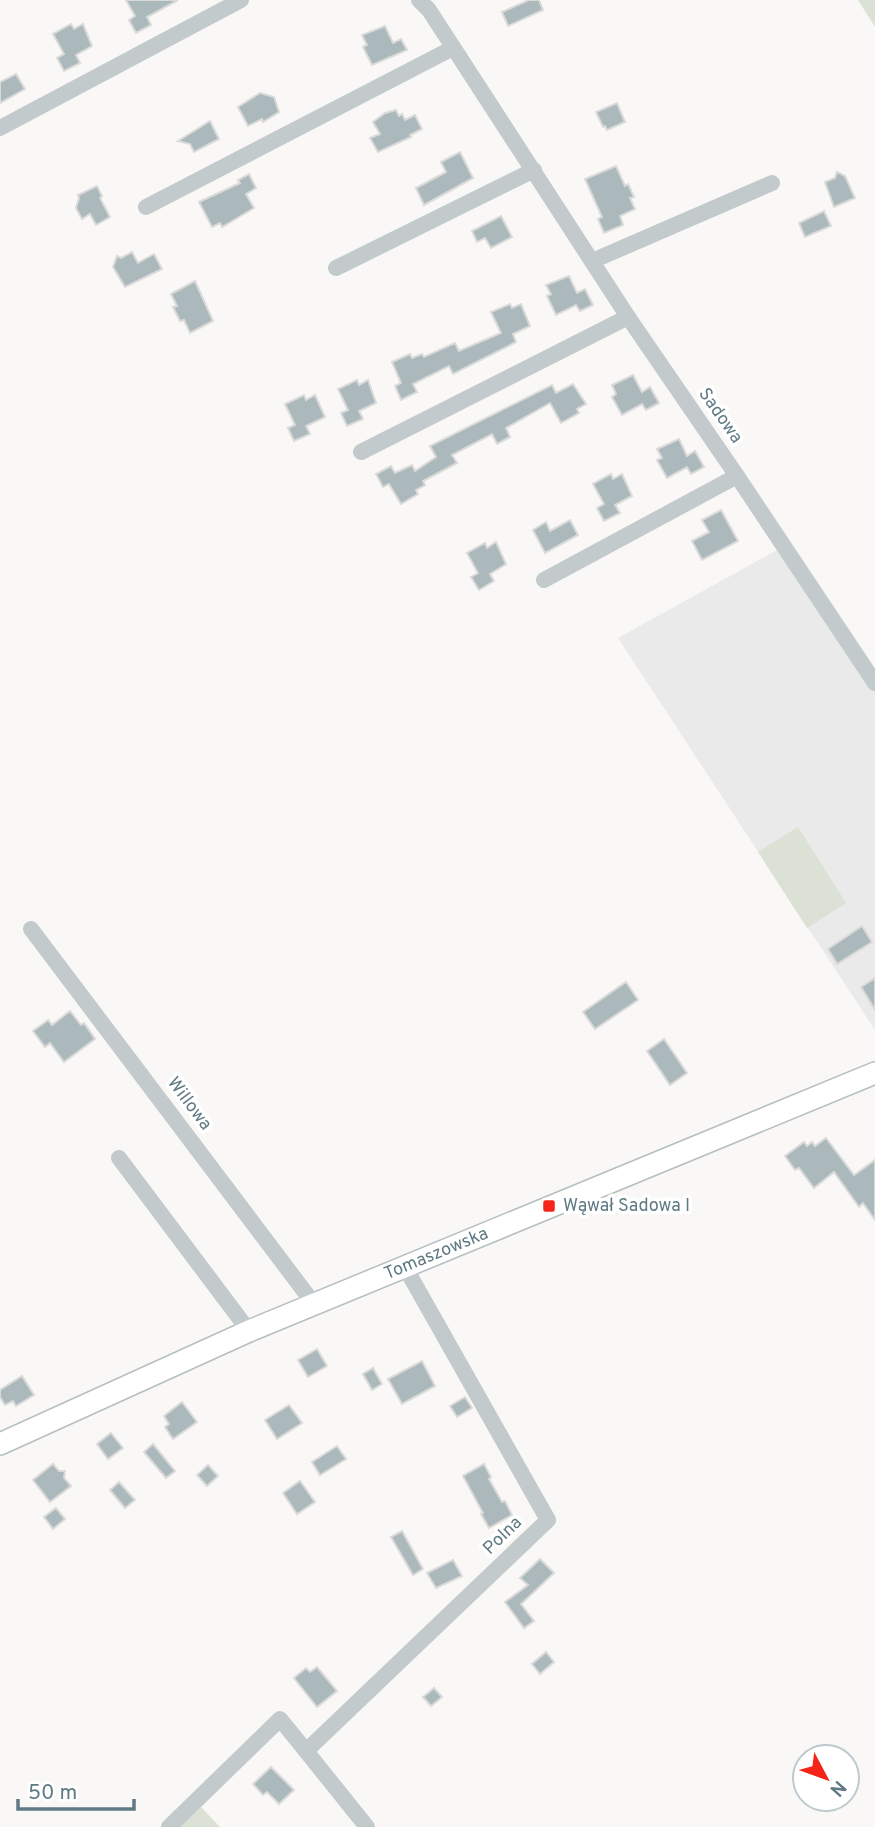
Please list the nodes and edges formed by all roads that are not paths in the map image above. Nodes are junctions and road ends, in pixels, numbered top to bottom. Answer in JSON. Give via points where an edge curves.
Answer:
{"nodes":[{"id":1,"x":241,"y":0,"type":"edge"},
{"id":2,"x":419,"y":0,"type":"edge"},
{"id":3,"x":453,"y":48,"type":"junction"},
{"id":4,"x":0,"y":128,"type":"edge"},
{"id":5,"x":534,"y":170,"type":"junction"},
{"id":6,"x":772,"y":183,"type":"dead end"},
{"id":7,"x":146,"y":207,"type":"dead end"},
{"id":8,"x":592,"y":261,"type":"junction"},
{"id":9,"x":336,"y":268,"type":"dead end"},
{"id":10,"x":628,"y":317,"type":"junction"},
{"id":11,"x":361,"y":452,"type":"dead end"},
{"id":12,"x":737,"y":476,"type":"junction"},
{"id":13,"x":544,"y":580,"type":"dead end"},
{"id":14,"x":875,"y":683,"type":"edge"},
{"id":15,"x":31,"y":929,"type":"dead end"},
{"id":16,"x":875,"y":1073,"type":"edge"},
{"id":17,"x":119,"y":1158,"type":"dead end"},
{"id":18,"x":405,"y":1267,"type":"junction"},
{"id":19,"x":314,"y":1304,"type":"junction"},
{"id":20,"x":249,"y":1331,"type":"junction"},
{"id":21,"x":0,"y":1444,"type":"edge"},
{"id":22,"x":306,"y":1751,"type":"junction"},
{"id":23,"x":169,"y":1827,"type":"edge"},
{"id":24,"x":367,"y":1827,"type":"edge"}],
"edges":[{"from":1,"to":4,"type":"street"},
{"from":2,"to":3,"type":"street","name":"Sadowa"},
{"from":3,"to":5,"type":"street","name":"Sadowa"},
{"from":3,"to":7,"type":"street"},
{"from":5,"to":8,"type":"street","name":"Sadowa"},
{"from":5,"to":9,"type":"street"},
{"from":6,"to":8,"type":"street"},
{"from":8,"to":10,"type":"street","name":"Sadowa"},
{"from":10,"to":11,"type":"street"},
{"from":10,"to":12,"type":"street","name":"Sadowa"},
{"from":12,"to":13,"type":"street"},
{"from":12,"to":14,"type":"street","name":"Sadowa"},
{"from":15,"to":19,"type":"street","name":"Willowa"},
{"from":16,"to":18,"type":"street","name":"Tomaszowska"},
{"from":17,"to":20,"type":"street"},
{"from":18,"to":19,"type":"street","name":"Tomaszowska"},
{"from":18,"to":22,"type":"street","name":"Polna","via":[[548,1520]]},
{"from":19,"to":20,"type":"street","name":"Tomaszowska"},
{"from":20,"to":21,"type":"street","name":"Tomaszowska"},
{"from":22,"to":23,"type":"street","via":[[280,1719]]},
{"from":22,"to":24,"type":"street"}]}
